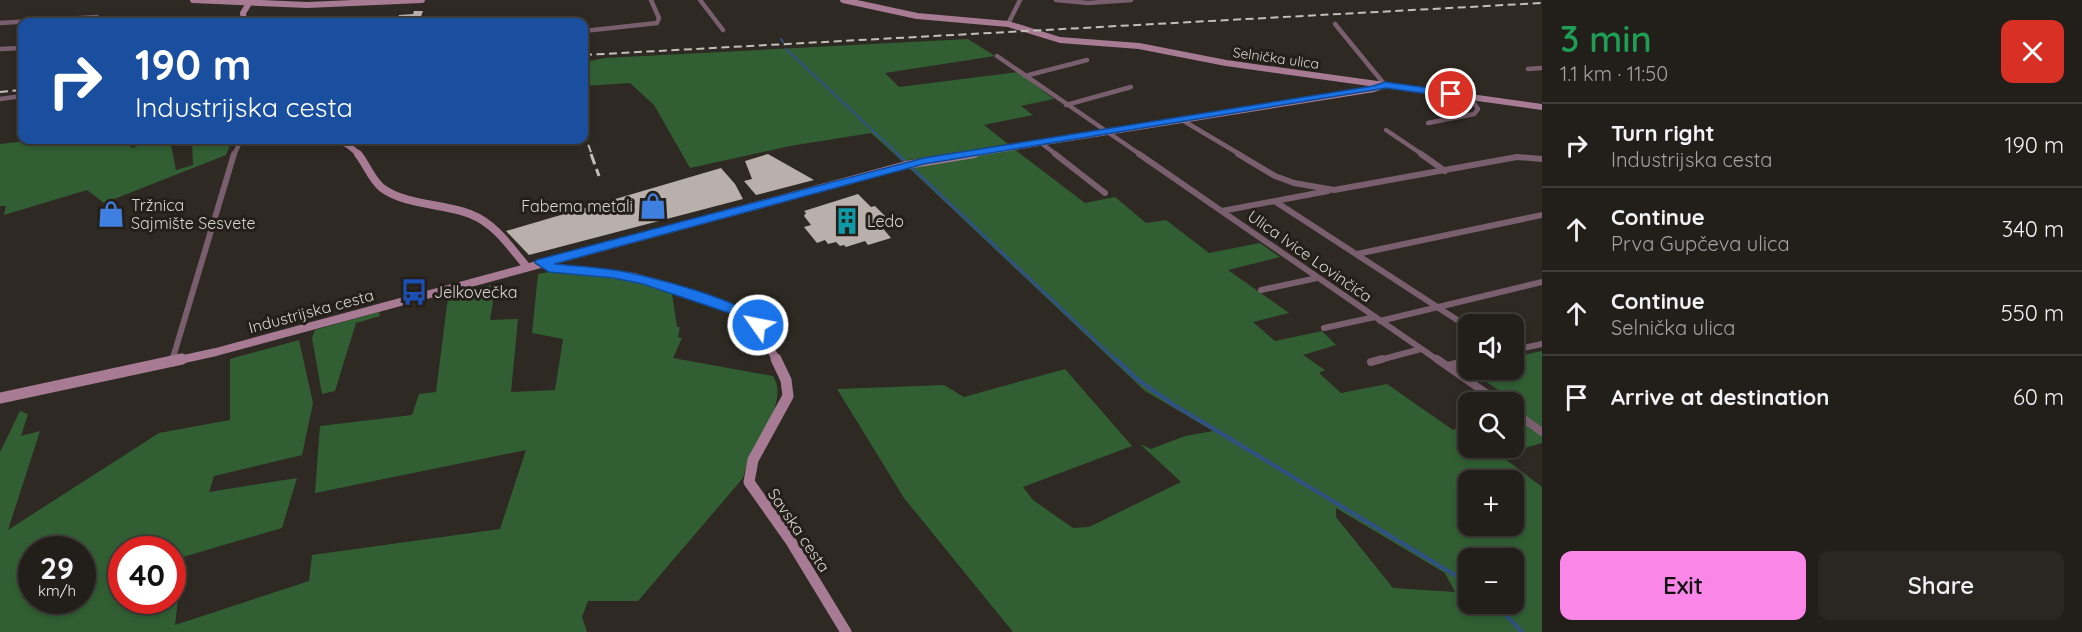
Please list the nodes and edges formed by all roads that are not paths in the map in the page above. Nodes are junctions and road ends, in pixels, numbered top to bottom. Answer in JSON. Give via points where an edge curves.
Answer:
{"nodes":[{"id":1,"x":193,"y":0,"type":"edge"},
{"id":2,"x":422,"y":0,"type":"edge"},
{"id":3,"x":651,"y":0,"type":"edge"},
{"id":4,"x":700,"y":0,"type":"edge"},
{"id":5,"x":843,"y":0,"type":"edge"},
{"id":6,"x":1020,"y":0,"type":"edge"},
{"id":7,"x":1056,"y":0,"type":"edge"},
{"id":8,"x":1131,"y":0,"type":"edge"},
{"id":9,"x":375,"y":2,"type":"edge"},
{"id":10,"x":248,"y":5,"type":"junction"},
{"id":11,"x":244,"y":18,"type":"edge"},
{"id":12,"x":18,"y":22,"type":"edge"},
{"id":13,"x":0,"y":23,"type":"edge"},
{"id":14,"x":1008,"y":24,"type":"junction"},
{"id":15,"x":1335,"y":24,"type":"dead end"},
{"id":16,"x":723,"y":30,"type":"dead end"},
{"id":17,"x":588,"y":31,"type":"edge"},
{"id":18,"x":18,"y":48,"type":"edge"},
{"id":19,"x":0,"y":49,"type":"edge"},
{"id":20,"x":997,"y":56,"type":"dead end"},
{"id":21,"x":1087,"y":60,"type":"dead end"},
{"id":22,"x":1542,"y":68,"type":"edge"},
{"id":23,"x":1528,"y":69,"type":"dead end"},
{"id":24,"x":1025,"y":76,"type":"junction"},
{"id":25,"x":1385,"y":85,"type":"junction"},
{"id":26,"x":1131,"y":87,"type":"dead end"},
{"id":27,"x":1470,"y":96,"type":"junction"},
{"id":28,"x":18,"y":97,"type":"edge"},
{"id":29,"x":0,"y":99,"type":"edge"},
{"id":30,"x":1066,"y":105,"type":"junction"},
{"id":31,"x":1542,"y":107,"type":"edge"},
{"id":32,"x":1182,"y":120,"type":"junction"},
{"id":33,"x":1428,"y":123,"type":"dead end"},
{"id":34,"x":1386,"y":130,"type":"dead end"},
{"id":35,"x":1105,"y":132,"type":"junction"},
{"id":36,"x":1041,"y":143,"type":"junction"},
{"id":37,"x":240,"y":144,"type":"edge"},
{"id":38,"x":346,"y":144,"type":"edge"},
{"id":39,"x":1542,"y":159,"type":"edge"},
{"id":40,"x":1445,"y":171,"type":"junction"},
{"id":41,"x":1334,"y":190,"type":"junction"},
{"id":42,"x":1105,"y":193,"type":"dead end"},
{"id":43,"x":1276,"y":202,"type":"junction"},
{"id":44,"x":1222,"y":211,"type":"junction"},
{"id":45,"x":1542,"y":215,"type":"edge"},
{"id":46,"x":1356,"y":254,"type":"junction"},
{"id":47,"x":541,"y":263,"type":"junction"},
{"id":48,"x":527,"y":267,"type":"junction"},
{"id":49,"x":1317,"y":278,"type":"junction"},
{"id":50,"x":1542,"y":282,"type":"edge"},
{"id":51,"x":1261,"y":290,"type":"dead end"},
{"id":52,"x":1436,"y":307,"type":"junction"},
{"id":53,"x":1377,"y":319,"type":"junction"},
{"id":54,"x":1458,"y":321,"type":"edge"},
{"id":55,"x":1324,"y":328,"type":"dead end"},
{"id":56,"x":1542,"y":344,"type":"edge"},
{"id":57,"x":1524,"y":348,"type":"edge"},
{"id":58,"x":1421,"y":349,"type":"junction"},
{"id":59,"x":1371,"y":362,"type":"dead end"},
{"id":60,"x":171,"y":363,"type":"junction"},
{"id":61,"x":1458,"y":364,"type":"edge"},
{"id":62,"x":1448,"y":366,"type":"junction"},
{"id":63,"x":1485,"y":392,"type":"edge"},
{"id":64,"x":0,"y":398,"type":"edge"},
{"id":65,"x":1524,"y":419,"type":"edge"},
{"id":66,"x":1542,"y":432,"type":"edge"},
{"id":67,"x":846,"y":632,"type":"edge"}],
"edges":[{"from":1,"to":10,"type":"street"},
{"from":2,"to":9,"type":"street"},
{"from":3,"to":17,"type":"street","via":[[659,18],[657,24]]},
{"from":4,"to":16,"type":"street"},
{"from":5,"to":14,"type":"street","name":"Selnička ulica","via":[[917,16]]},
{"from":6,"to":14,"type":"street"},
{"from":7,"to":8,"type":"street"},
{"from":9,"to":10,"type":"street"},
{"from":10,"to":11,"type":"street"},
{"from":12,"to":13,"type":"street"},
{"from":14,"to":25,"type":"street","name":"Selnička ulica","via":[[1060,40],[1139,46],[1226,63]]},
{"from":15,"to":25,"type":"street"},
{"from":18,"to":19,"type":"street"},
{"from":20,"to":24,"type":"street","name":"Ulica Ivice Lovinčića"},
{"from":21,"to":24,"type":"street"},
{"from":22,"to":23,"type":"street"},
{"from":24,"to":30,"type":"street","name":"Ulica Ivice Lovinčića"},
{"from":25,"to":27,"type":"street","name":"Selnička ulica"},
{"from":25,"to":32,"type":"street","name":"Industrijska cesta"},
{"from":26,"to":30,"type":"street"},
{"from":27,"to":31,"type":"street","name":"Selnička ulica"},
{"from":27,"to":33,"type":"street","via":[[1478,109],[1474,114]]},
{"from":28,"to":29,"type":"street"},
{"from":30,"to":35,"type":"street","name":"Ulica Ivice Lovinčića"},
{"from":32,"to":35,"type":"street","name":"Industrijska cesta"},
{"from":32,"to":41,"type":"street","via":[[1275,176]]},
{"from":34,"to":40,"type":"street"},
{"from":35,"to":36,"type":"street","name":"Industrijska cesta"},
{"from":35,"to":44,"type":"street","name":"Ulica Ivice Lovinčića"},
{"from":36,"to":42,"type":"street"},
{"from":36,"to":47,"type":"street","name":"Industrijska cesta","via":[[909,164]]},
{"from":37,"to":60,"type":"street"},
{"from":38,"to":48,"type":"street","via":[[356,149],[382,188],[480,218]]},
{"from":39,"to":40,"type":"street","via":[[1517,157]]},
{"from":40,"to":41,"type":"street"},
{"from":41,"to":43,"type":"street"},
{"from":43,"to":44,"type":"street"},
{"from":43,"to":46,"type":"street"},
{"from":44,"to":49,"type":"street","name":"Ulica Ivice Lovinčića"},
{"from":45,"to":46,"type":"street"},
{"from":46,"to":52,"type":"street"},
{"from":47,"to":48,"type":"street","name":"Industrijska cesta"},
{"from":47,"to":67,"type":"street","name":"Savska cesta","via":[[645,280],[733,309],[756,322],[786,380],[788,396],[753,460],[749,482]]},
{"from":48,"to":60,"type":"street","name":"Industrijska cesta"},
{"from":49,"to":51,"type":"street"},
{"from":49,"to":53,"type":"street","name":"Ulica Ivice Lovinčića"},
{"from":50,"to":52,"type":"street"},
{"from":52,"to":53,"type":"street"},
{"from":52,"to":54,"type":"street"},
{"from":53,"to":55,"type":"street"},
{"from":53,"to":58,"type":"street","name":"Ulica Ivice Lovinčića"},
{"from":56,"to":57,"type":"street"},
{"from":58,"to":59,"type":"street"},
{"from":58,"to":62,"type":"street","name":"Ulica Ivice Lovinčića"},
{"from":60,"to":64,"type":"street","name":"Industrijska cesta"},
{"from":61,"to":62,"type":"street"},
{"from":62,"to":63,"type":"street","name":"Ulica Ivice Lovinčića"},
{"from":65,"to":66,"type":"street"}]}
